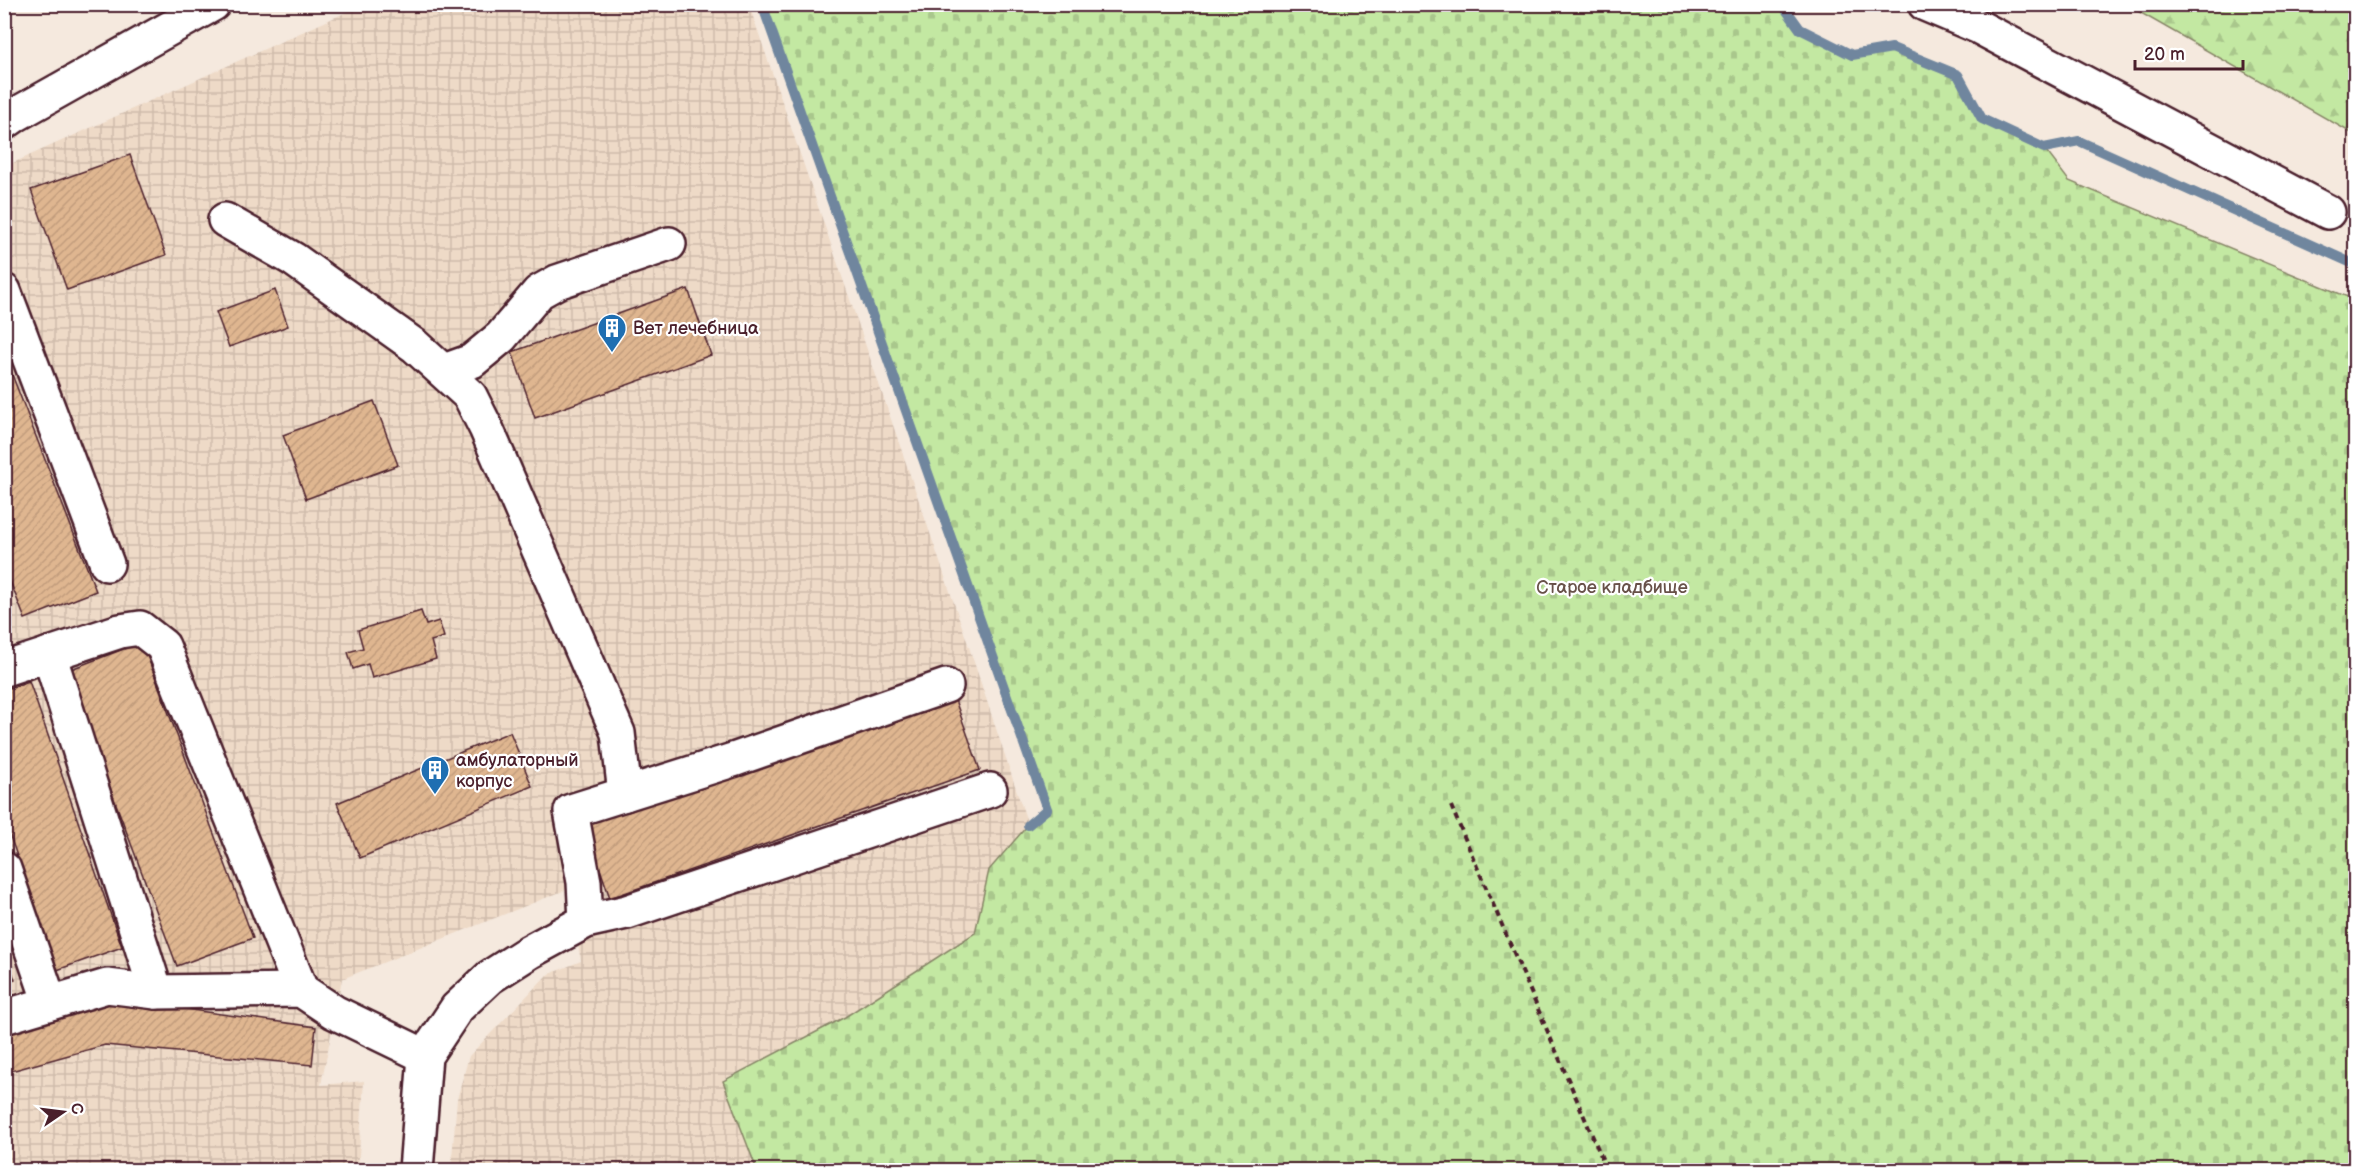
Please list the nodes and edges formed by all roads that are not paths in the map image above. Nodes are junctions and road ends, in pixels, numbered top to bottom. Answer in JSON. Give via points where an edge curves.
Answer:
{"nodes":[{"id":1,"x":213,"y":4,"type":"edge"},
{"id":2,"x":1925,"y":4,"type":"edge"},
{"id":3,"x":4,"y":123,"type":"edge"},
{"id":4,"x":2328,"y":212,"type":"dead end"},
{"id":5,"x":225,"y":220,"type":"dead end"},
{"id":6,"x":669,"y":244,"type":"dead end"},
{"id":7,"x":4,"y":291,"type":"edge"},
{"id":8,"x":444,"y":371,"type":"junction"},
{"id":9,"x":107,"y":564,"type":"dead end"},
{"id":10,"x":49,"y":654,"type":"junction"},
{"id":11,"x":4,"y":669,"type":"edge"},
{"id":12,"x":946,"y":686,"type":"dead end"},
{"id":13,"x":990,"y":790,"type":"dead end"},
{"id":14,"x":625,"y":794,"type":"junction"},
{"id":15,"x":4,"y":869,"type":"edge"},
{"id":16,"x":586,"y":921,"type":"junction"},
{"id":17,"x":301,"y":990,"type":"junction"},
{"id":18,"x":156,"y":992,"type":"junction"},
{"id":19,"x":50,"y":1003,"type":"junction"},
{"id":20,"x":4,"y":1017,"type":"edge"},
{"id":21,"x":425,"y":1056,"type":"junction"},
{"id":22,"x":416,"y":1170,"type":"edge"}],
"edges":[{"from":1,"to":3,"type":"street"},
{"from":2,"to":4,"type":"street","via":[[1977,26]]},
{"from":5,"to":8,"type":"street","via":[[293,258]]},
{"from":6,"to":8,"type":"street","via":[[557,282],[539,292],[501,337],[472,361]]},
{"from":7,"to":9,"type":"street"},
{"from":8,"to":14,"type":"street","via":[[470,396],[486,428],[618,733]]},
{"from":10,"to":11,"type":"street"},
{"from":10,"to":17,"type":"street","via":[[140,628],[163,646]]},
{"from":10,"to":18,"type":"street"},
{"from":12,"to":14,"type":"street"},
{"from":13,"to":16,"type":"street","via":[[627,912]]},
{"from":14,"to":16,"type":"street","via":[[571,811],[584,882]]},
{"from":15,"to":19,"type":"street"},
{"from":16,"to":21,"type":"street","via":[[490,977],[457,1008]]},
{"from":17,"to":18,"type":"street"},
{"from":17,"to":21,"type":"street","via":[[334,1012]]},
{"from":18,"to":19,"type":"street","via":[[107,986]]},
{"from":19,"to":20,"type":"street"},
{"from":21,"to":22,"type":"street"}]}
